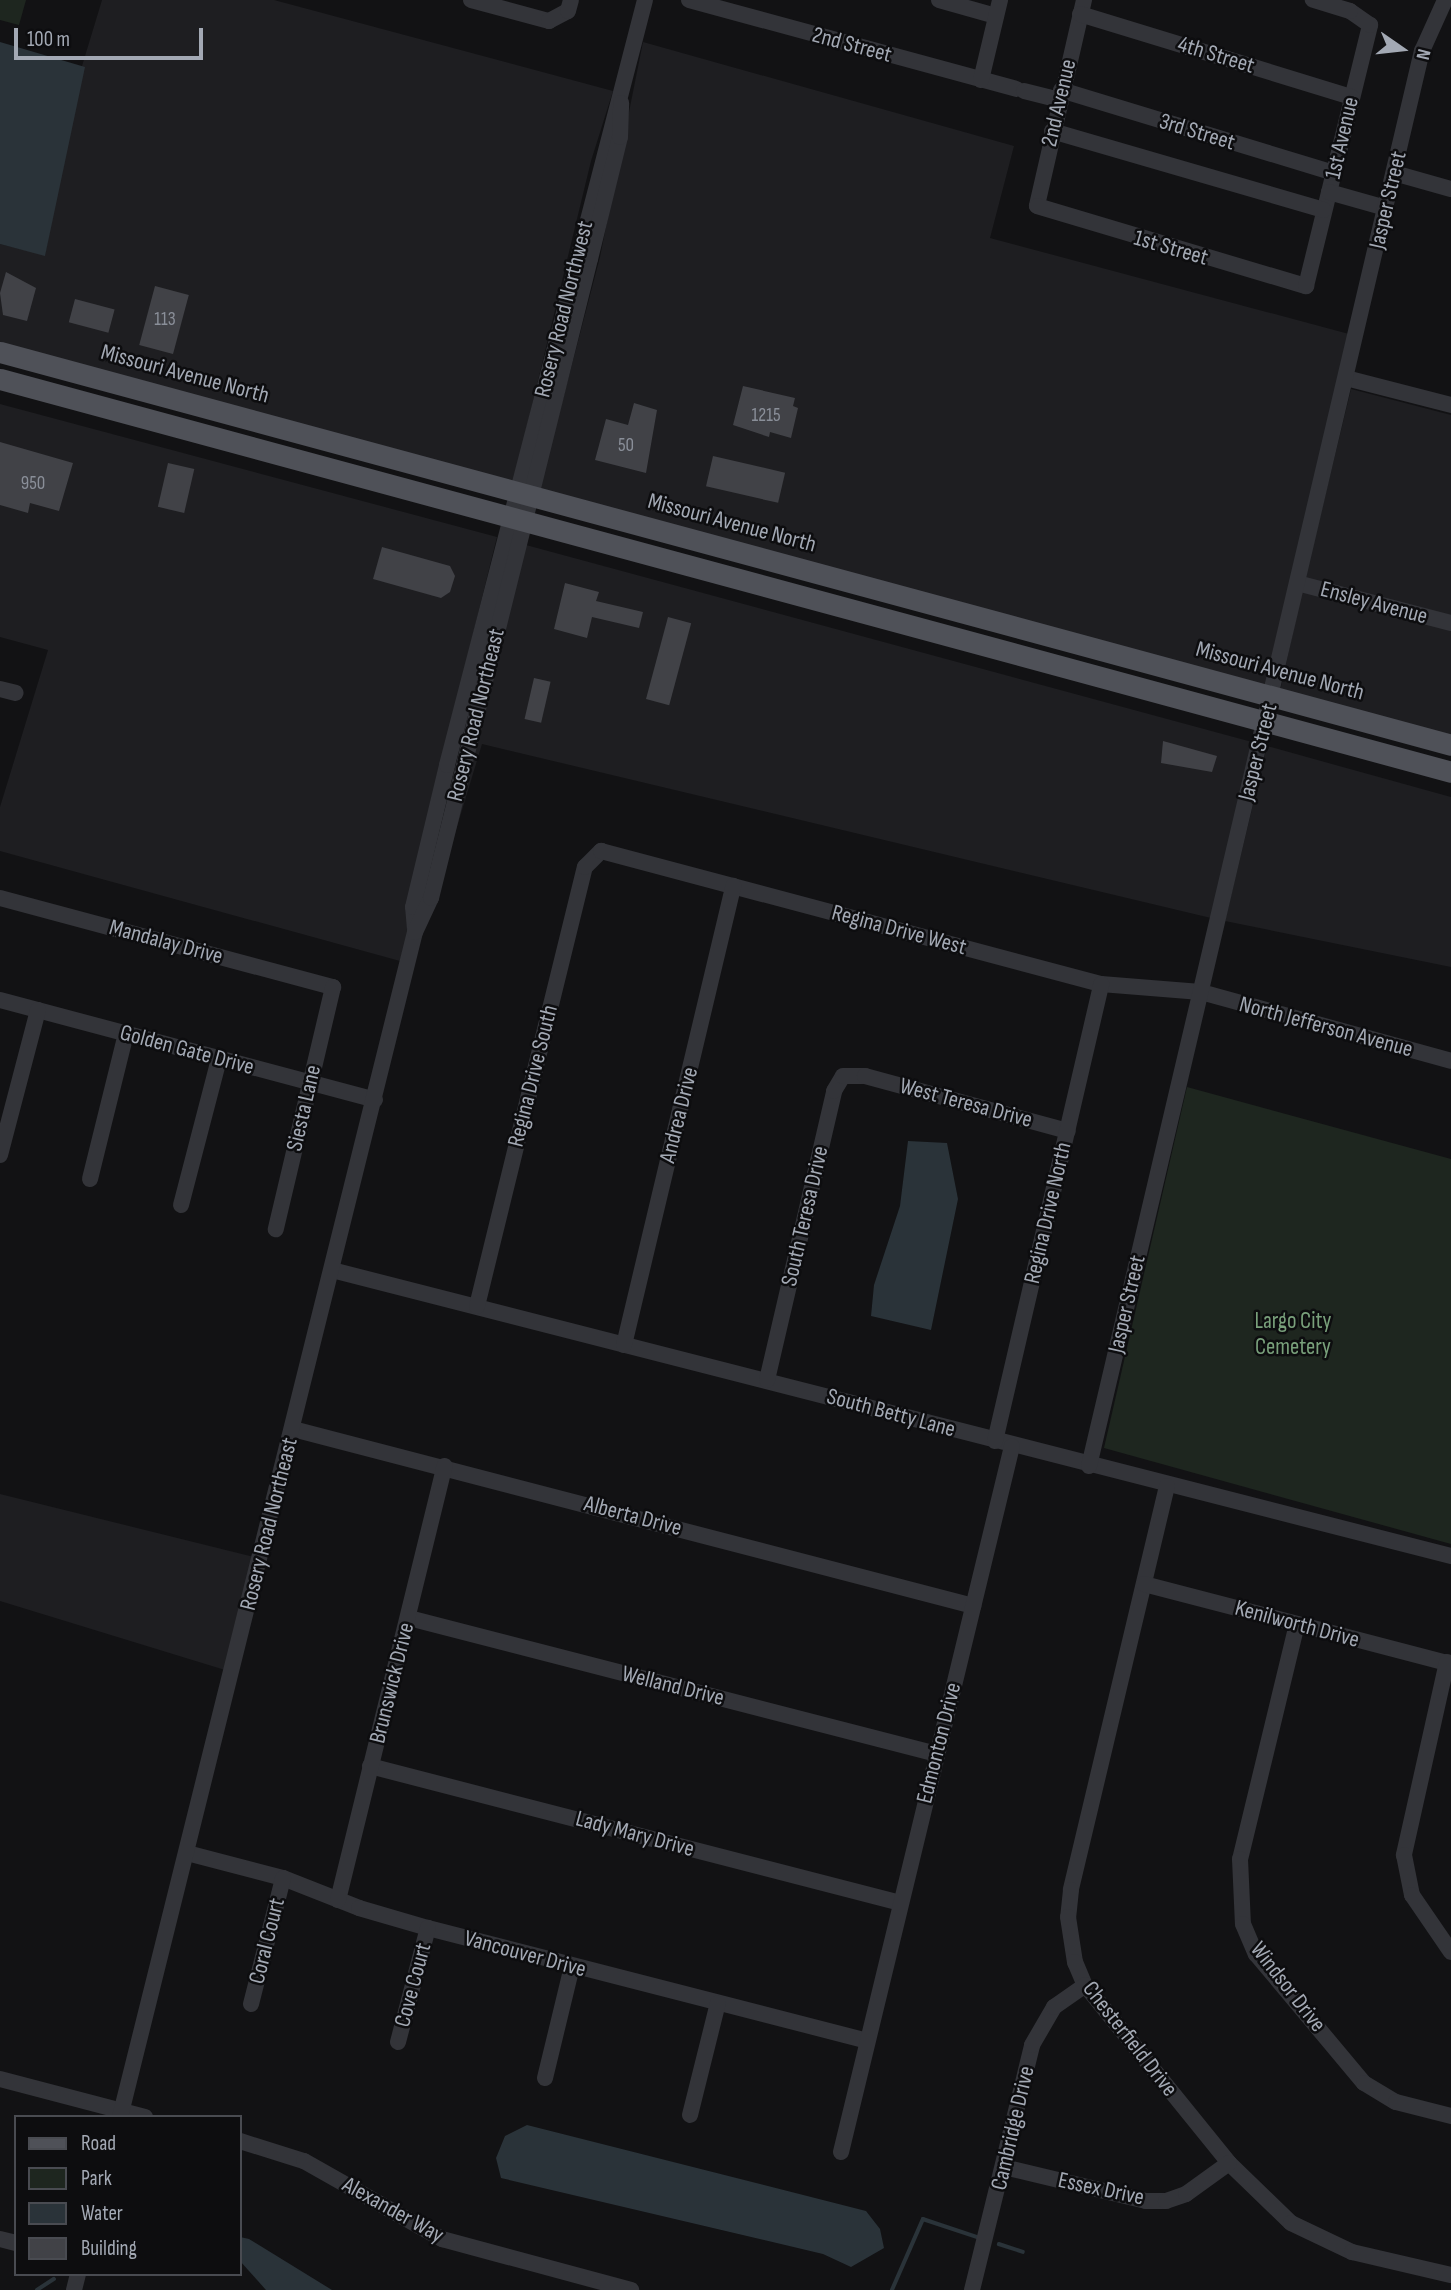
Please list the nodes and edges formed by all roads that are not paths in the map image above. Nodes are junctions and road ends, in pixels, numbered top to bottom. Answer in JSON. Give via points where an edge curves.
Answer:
{"nodes":[{"id":1,"x":471,"y":0,"type":"edge"},
{"id":2,"x":571,"y":0,"type":"edge"},
{"id":3,"x":645,"y":0,"type":"edge"},
{"id":4,"x":689,"y":0,"type":"edge"},
{"id":5,"x":939,"y":0,"type":"edge"},
{"id":6,"x":1313,"y":0,"type":"edge"},
{"id":7,"x":1445,"y":0,"type":"edge"},
{"id":8,"x":707,"y":2,"type":"edge"},
{"id":9,"x":1352,"y":6,"type":"edge"},
{"id":10,"x":1082,"y":7,"type":"edge"},
{"id":11,"x":998,"y":8,"type":"edge"},
{"id":12,"x":981,"y":80,"type":"junction"},
{"id":13,"x":1060,"y":95,"type":"junction"},
{"id":14,"x":1352,"y":97,"type":"junction"},
{"id":15,"x":621,"y":103,"type":"junction"},
{"id":16,"x":1052,"y":131,"type":"junction"},
{"id":17,"x":1334,"y":173,"type":"junction"},
{"id":18,"x":1394,"y":173,"type":"junction"},
{"id":19,"x":1451,"y":189,"type":"edge"},
{"id":20,"x":1329,"y":192,"type":"junction"},
{"id":21,"x":1037,"y":206,"type":"joint"},
{"id":22,"x":1386,"y":208,"type":"junction"},
{"id":23,"x":1324,"y":210,"type":"junction"},
{"id":24,"x":578,"y":254,"type":"junction"},
{"id":25,"x":1306,"y":286,"type":"joint"},
{"id":26,"x":571,"y":337,"type":"junction"},
{"id":27,"x":0,"y":352,"type":"edge"},
{"id":28,"x":1346,"y":378,"type":"junction"},
{"id":29,"x":0,"y":379,"type":"edge"},
{"id":30,"x":110,"y":381,"type":"junction"},
{"id":31,"x":76,"y":400,"type":"junction"},
{"id":32,"x":1451,"y":405,"type":"edge"},
{"id":33,"x":122,"y":412,"type":"junction"},
{"id":34,"x":267,"y":424,"type":"junction"},
{"id":35,"x":524,"y":494,"type":"junction"},
{"id":36,"x":517,"y":519,"type":"junction"},
{"id":37,"x":743,"y":579,"type":"junction"},
{"id":38,"x":1297,"y":583,"type":"junction"},
{"id":39,"x":900,"y":595,"type":"junction"},
{"id":40,"x":880,"y":617,"type":"junction"},
{"id":41,"x":1451,"y":623,"type":"edge"},
{"id":42,"x":1021,"y":629,"type":"junction"},
{"id":43,"x":1272,"y":695,"type":"junction"},
{"id":44,"x":1265,"y":722,"type":"junction"},
{"id":45,"x":1451,"y":745,"type":"edge"},
{"id":46,"x":1451,"y":772,"type":"edge"},
{"id":47,"x":601,"y":851,"type":"joint"},
{"id":48,"x":733,"y":886,"type":"junction"},
{"id":49,"x":0,"y":898,"type":"edge"},
{"id":50,"x":1101,"y":984,"type":"junction"},
{"id":51,"x":332,"y":987,"type":"joint"},
{"id":52,"x":1201,"y":992,"type":"junction"},
{"id":53,"x":0,"y":1000,"type":"edge"},
{"id":54,"x":38,"y":1010,"type":"junction"},
{"id":55,"x":126,"y":1033,"type":"junction"},
{"id":56,"x":219,"y":1059,"type":"junction"},
{"id":57,"x":1451,"y":1061,"type":"edge"},
{"id":58,"x":865,"y":1076,"type":"joint"},
{"id":59,"x":310,"y":1083,"type":"junction"},
{"id":60,"x":375,"y":1100,"type":"junction"},
{"id":61,"x":1068,"y":1131,"type":"junction"},
{"id":62,"x":0,"y":1155,"type":"edge"},
{"id":63,"x":90,"y":1179,"type":"dead end"},
{"id":64,"x":181,"y":1205,"type":"dead end"},
{"id":65,"x":276,"y":1229,"type":"dead end"},
{"id":66,"x":332,"y":1270,"type":"junction"},
{"id":67,"x":477,"y":1306,"type":"junction"},
{"id":68,"x":624,"y":1345,"type":"junction"},
{"id":69,"x":767,"y":1380,"type":"junction"},
{"id":70,"x":293,"y":1429,"type":"junction"},
{"id":71,"x":995,"y":1441,"type":"junction"},
{"id":72,"x":1012,"y":1446,"type":"junction"},
{"id":73,"x":445,"y":1466,"type":"junction"},
{"id":74,"x":1089,"y":1466,"type":"junction"},
{"id":75,"x":1167,"y":1486,"type":"junction"},
{"id":76,"x":1451,"y":1556,"type":"edge"},
{"id":77,"x":1144,"y":1584,"type":"junction"},
{"id":78,"x":973,"y":1606,"type":"junction"},
{"id":79,"x":409,"y":1618,"type":"junction"},
{"id":80,"x":1297,"y":1624,"type":"junction"},
{"id":81,"x":1449,"y":1663,"type":"edge"},
{"id":82,"x":937,"y":1754,"type":"junction"},
{"id":83,"x":370,"y":1766,"type":"junction"},
{"id":84,"x":187,"y":1853,"type":"junction"},
{"id":85,"x":283,"y":1878,"type":"junction"},
{"id":86,"x":338,"y":1900,"type":"junction"},
{"id":87,"x":900,"y":1903,"type":"junction"},
{"id":88,"x":428,"y":1928,"type":"junction"},
{"id":89,"x":1451,"y":1952,"type":"edge"},
{"id":90,"x":572,"y":1966,"type":"junction"},
{"id":91,"x":1085,"y":1985,"type":"junction"},
{"id":92,"x":718,"y":2003,"type":"junction"},
{"id":93,"x":251,"y":2004,"type":"dead end"},
{"id":94,"x":867,"y":2041,"type":"junction"},
{"id":95,"x":398,"y":2042,"type":"dead end"},
{"id":96,"x":545,"y":2078,"type":"dead end"},
{"id":97,"x":0,"y":2079,"type":"edge"},
{"id":98,"x":121,"y":2114,"type":"edge"},
{"id":99,"x":690,"y":2115,"type":"dead end"},
{"id":100,"x":1451,"y":2116,"type":"edge"},
{"id":101,"x":242,"y":2142,"type":"edge"},
{"id":102,"x":841,"y":2152,"type":"dead end"},
{"id":103,"x":1229,"y":2163,"type":"junction"},
{"id":104,"x":1004,"y":2168,"type":"junction"},
{"id":105,"x":1451,"y":2275,"type":"edge"},
{"id":106,"x":631,"y":2290,"type":"edge"},
{"id":107,"x":972,"y":2290,"type":"edge"}],
"edges":[{"from":1,"to":2,"type":"street","via":[[548,21],[568,11]]},
{"from":3,"to":15,"type":"street","name":"Rosery Road Northwest"},
{"from":4,"to":8,"type":"street","name":"2nd Street"},
{"from":5,"to":11,"type":"street"},
{"from":6,"to":9,"type":"street"},
{"from":7,"to":18,"type":"street","name":"Jasper Street","via":[[1422,51]]},
{"from":8,"to":12,"type":"street","name":"2nd Street"},
{"from":9,"to":14,"type":"street","name":"1st Avenue","via":[[1370,25]]},
{"from":10,"to":13,"type":"street","name":"2nd Avenue"},
{"from":10,"to":14,"type":"street","name":"4th Street"},
{"from":11,"to":12,"type":"street"},
{"from":12,"to":13,"type":"street","name":"2nd Street"},
{"from":13,"to":16,"type":"street","name":"2nd Avenue"},
{"from":13,"to":17,"type":"street","name":"3rd Street"},
{"from":14,"to":17,"type":"street","name":"1st Avenue"},
{"from":15,"to":24,"type":"street","name":"Rosery Road Northwest","via":[[608,133]]},
{"from":15,"to":26,"type":"street","name":"Rosery Road Northwest","via":[[620,137]]},
{"from":16,"to":21,"type":"street","name":"2nd Avenue"},
{"from":16,"to":23,"type":"street"},
{"from":17,"to":20,"type":"street","name":"1st Avenue"},
{"from":18,"to":19,"type":"street"},
{"from":18,"to":22,"type":"street","name":"Jasper Street"},
{"from":20,"to":22,"type":"street"},
{"from":20,"to":23,"type":"street","name":"1st Avenue"},
{"from":21,"to":25,"type":"street","name":"1st Street"},
{"from":22,"to":28,"type":"street","name":"Jasper Street"},
{"from":23,"to":25,"type":"street","name":"1st Avenue"},
{"from":24,"to":26,"type":"street","via":[[581,268],[568,321]]},
{"from":24,"to":35,"type":"street","name":"Rosery Road Northwest"},
{"from":26,"to":35,"type":"street","name":"Rosery Road Northwest"},
{"from":27,"to":30,"type":"main road","name":"Missouri Avenue North"},
{"from":28,"to":32,"type":"street"},
{"from":28,"to":38,"type":"street","name":"Jasper Street"},
{"from":29,"to":31,"type":"main road"},
{"from":30,"to":31,"type":"main road","via":[[96,394]]},
{"from":30,"to":34,"type":"main road","name":"Missouri Avenue North"},
{"from":31,"to":33,"type":"main road"},
{"from":33,"to":34,"type":"main road","via":[[138,403],[250,431]]},
{"from":33,"to":36,"type":"main road"},
{"from":34,"to":35,"type":"main road","name":"Missouri Avenue North"},
{"from":35,"to":36,"type":"street","name":"Rosery Road Northeast"},
{"from":35,"to":39,"type":"main road","name":"Missouri Avenue North"},
{"from":36,"to":37,"type":"main road"},
{"from":36,"to":60,"type":"street","name":"Rosery Road Northeast","via":[[431,898],[415,932]]},
{"from":37,"to":39,"type":"main road","via":[[778,579],[874,601]]},
{"from":37,"to":40,"type":"main road"},
{"from":38,"to":41,"type":"street","name":"Ensley Avenue"},
{"from":38,"to":43,"type":"street","name":"Jasper Street"},
{"from":39,"to":42,"type":"main road","name":"Missouri Avenue North"},
{"from":40,"to":42,"type":"main road","via":[[907,611],[972,627]]},
{"from":40,"to":44,"type":"main road"},
{"from":42,"to":43,"type":"main road","name":"Missouri Avenue North"},
{"from":43,"to":44,"type":"street","name":"Jasper Street"},
{"from":43,"to":45,"type":"main road","name":"Missouri Avenue North"},
{"from":44,"to":46,"type":"main road"},
{"from":44,"to":52,"type":"street","name":"Jasper Street"},
{"from":47,"to":48,"type":"street","name":"Regina Drive West"},
{"from":47,"to":67,"type":"street","name":"Regina Drive South","via":[[585,867],[576,900]]},
{"from":48,"to":50,"type":"street","name":"Regina Drive West"},
{"from":48,"to":68,"type":"street","name":"Andrea Drive"},
{"from":49,"to":51,"type":"street","name":"Mandalay Drive"},
{"from":50,"to":52,"type":"street","name":"Regina Drive West"},
{"from":50,"to":61,"type":"street","name":"Regina Drive North"},
{"from":51,"to":59,"type":"street","name":"Siesta Lane"},
{"from":52,"to":57,"type":"street","name":"North Jefferson Avenue"},
{"from":52,"to":74,"type":"street","name":"Jasper Street"},
{"from":53,"to":54,"type":"street","name":"Golden Gate Drive"},
{"from":54,"to":55,"type":"street","name":"Golden Gate Drive"},
{"from":54,"to":62,"type":"street"},
{"from":55,"to":56,"type":"street","name":"Golden Gate Drive"},
{"from":55,"to":63,"type":"street"},
{"from":56,"to":59,"type":"street","name":"Golden Gate Drive"},
{"from":56,"to":64,"type":"street"},
{"from":58,"to":61,"type":"street","name":"West Teresa Drive"},
{"from":58,"to":69,"type":"street","name":"South Teresa Drive","via":[[843,1076],[834,1091]]},
{"from":59,"to":60,"type":"street","name":"Golden Gate Drive"},
{"from":59,"to":65,"type":"street","name":"Siesta Lane"},
{"from":60,"to":66,"type":"street","name":"Rosery Road Northeast"},
{"from":61,"to":71,"type":"street","name":"Regina Drive North"},
{"from":66,"to":67,"type":"street","name":"South Betty Lane"},
{"from":66,"to":70,"type":"street","name":"Rosery Road Northeast"},
{"from":67,"to":68,"type":"street","name":"South Betty Lane"},
{"from":68,"to":69,"type":"street","name":"South Betty Lane"},
{"from":69,"to":71,"type":"street","name":"South Betty Lane"},
{"from":70,"to":73,"type":"street","name":"Alberta Drive"},
{"from":70,"to":84,"type":"street","name":"Rosery Road Northeast"},
{"from":71,"to":72,"type":"street","name":"South Betty Lane"},
{"from":72,"to":74,"type":"street","name":"South Betty Lane"},
{"from":72,"to":78,"type":"street","name":"Edmonton Drive"},
{"from":73,"to":78,"type":"street","name":"Alberta Drive"},
{"from":73,"to":79,"type":"street","name":"Brunswick Drive"},
{"from":74,"to":75,"type":"street","name":"South Betty Lane"},
{"from":75,"to":76,"type":"street","name":"South Betty Lane"},
{"from":75,"to":77,"type":"street","name":"Chesterfield Drive"},
{"from":77,"to":80,"type":"street","name":"Kenilworth Drive"},
{"from":77,"to":91,"type":"street","name":"Chesterfield Drive","via":[[1071,1890],[1070,1941]]},
{"from":78,"to":82,"type":"street","name":"Edmonton Drive"},
{"from":79,"to":82,"type":"street","name":"Welland Drive"},
{"from":79,"to":83,"type":"street","name":"Brunswick Drive"},
{"from":80,"to":81,"type":"street","name":"Kenilworth Drive"},
{"from":80,"to":100,"type":"street","name":"Windsor Drive","via":[[1240,1859],[1243,1924],[1256,1954],[1364,2083],[1396,2102]]},
{"from":81,"to":89,"type":"street","via":[[1404,1855],[1412,1895]]},
{"from":82,"to":87,"type":"street","name":"Edmonton Drive"},
{"from":83,"to":86,"type":"street","name":"Brunswick Drive"},
{"from":83,"to":87,"type":"street","name":"Lady Mary Drive"},
{"from":84,"to":85,"type":"street","name":"Vancouver Drive"},
{"from":84,"to":98,"type":"street","name":"Rosery Road Northeast"},
{"from":85,"to":86,"type":"street","name":"Vancouver Drive"},
{"from":85,"to":93,"type":"street","name":"Coral Court"},
{"from":86,"to":88,"type":"street","name":"Vancouver Drive"},
{"from":87,"to":94,"type":"street","name":"Edmonton Drive"},
{"from":88,"to":90,"type":"street","name":"Vancouver Drive"},
{"from":88,"to":95,"type":"street","name":"Cove Court"},
{"from":90,"to":92,"type":"street","name":"Vancouver Drive"},
{"from":90,"to":96,"type":"street"},
{"from":91,"to":103,"type":"street","name":"Chesterfield Drive"},
{"from":91,"to":104,"type":"street","name":"Cambridge Drive","via":[[1041,2024]]},
{"from":92,"to":94,"type":"street","name":"Vancouver Drive"},
{"from":92,"to":99,"type":"street"},
{"from":94,"to":102,"type":"street","name":"Edmonton Drive"},
{"from":97,"to":98,"type":"street"},
{"from":101,"to":106,"type":"street","name":"Alexander Way","via":[[304,2161],[442,2239]]},
{"from":103,"to":104,"type":"street","name":"Essex Drive","via":[[1186,2194],[1146,2202]]},
{"from":103,"to":105,"type":"street","name":"Chesterfield Drive","via":[[1284,2217],[1324,2243]]},
{"from":104,"to":107,"type":"street","name":"Cambridge Drive"}]}
